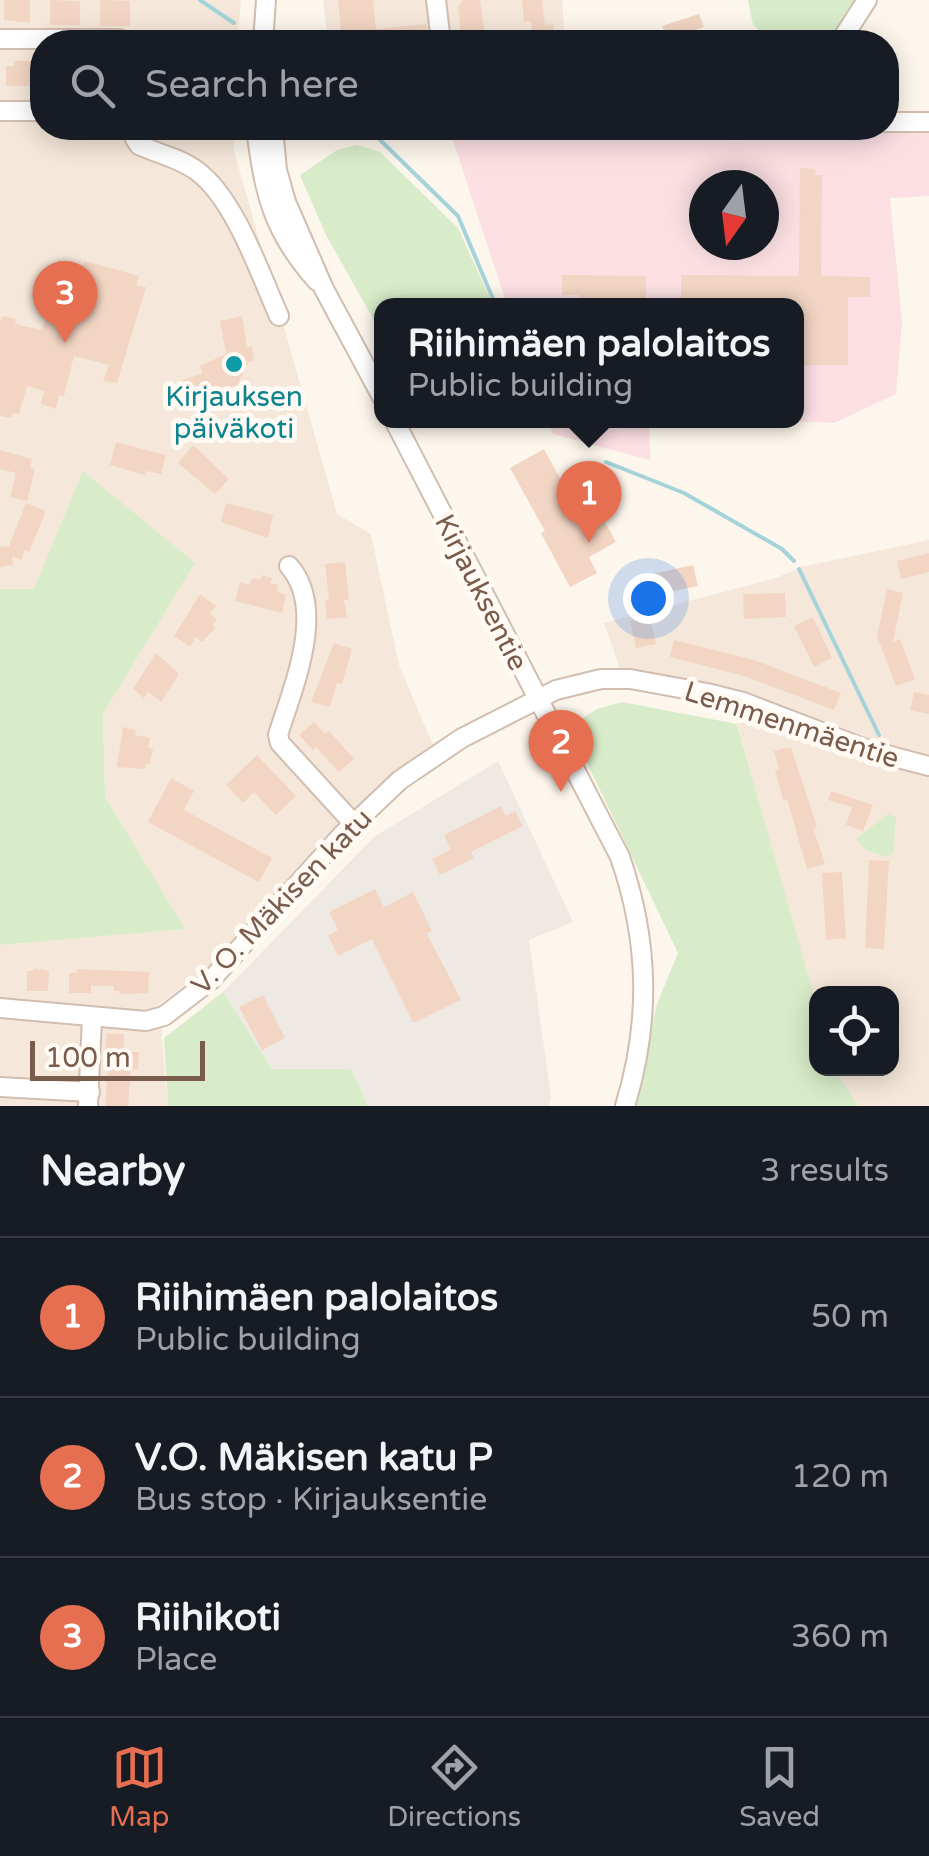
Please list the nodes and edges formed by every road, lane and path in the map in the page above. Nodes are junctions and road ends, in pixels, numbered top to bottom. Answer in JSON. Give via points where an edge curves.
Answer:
{"nodes":[{"id":1,"x":266,"y":0,"type":"edge"},
{"id":2,"x":277,"y":0,"type":"edge"},
{"id":3,"x":436,"y":0,"type":"edge"},
{"id":4,"x":867,"y":0,"type":"edge"},
{"id":5,"x":265,"y":30,"type":"edge"},
{"id":6,"x":276,"y":30,"type":"edge"},
{"id":7,"x":440,"y":30,"type":"edge"},
{"id":8,"x":848,"y":30,"type":"edge"},
{"id":9,"x":0,"y":39,"type":"edge"},
{"id":10,"x":30,"y":40,"type":"edge"},
{"id":11,"x":0,"y":111,"type":"edge"},
{"id":12,"x":30,"y":111,"type":"edge"},
{"id":13,"x":899,"y":122,"type":"edge"},
{"id":14,"x":929,"y":122,"type":"edge"},
{"id":15,"x":136,"y":140,"type":"edge"},
{"id":16,"x":257,"y":140,"type":"edge"},
{"id":17,"x":274,"y":140,"type":"edge"},
{"id":18,"x":324,"y":289,"type":"junction"},
{"id":19,"x":280,"y":316,"type":"dead end"},
{"id":20,"x":374,"y":382,"type":"edge"},
{"id":21,"x":398,"y":428,"type":"edge"},
{"id":22,"x":289,"y":566,"type":"dead end"},
{"id":23,"x":537,"y":698,"type":"junction"},
{"id":24,"x":929,"y":766,"type":"edge"},
{"id":25,"x":353,"y":823,"type":"junction"},
{"id":26,"x":0,"y":1008,"type":"edge"},
{"id":27,"x":92,"y":1018,"type":"junction"},
{"id":28,"x":0,"y":1087,"type":"edge"},
{"id":29,"x":89,"y":1099,"type":"edge"},
{"id":30,"x":625,"y":1106,"type":"edge"}],
"edges":[{"from":1,"to":5,"type":"street"},
{"from":2,"to":6,"type":"street"},
{"from":3,"to":7,"type":"street"},
{"from":4,"to":8,"type":"street"},
{"from":9,"to":10,"type":"street"},
{"from":11,"to":12,"type":"street"},
{"from":13,"to":14,"type":"street"},
{"from":15,"to":19,"type":"street","via":[[185,163],[214,188]]},
{"from":16,"to":18,"type":"street","via":[[269,204],[301,263]]},
{"from":17,"to":18,"type":"street","via":[[280,184]]},
{"from":18,"to":20,"type":"street"},
{"from":21,"to":23,"type":"street","name":"Kirjauksentie"},
{"from":22,"to":25,"type":"street","via":[[298,577],[305,649],[280,743]]},
{"from":23,"to":24,"type":"street","name":"Lemmenmäentie","via":[[601,679],[661,683],[744,702],[870,752]]},
{"from":23,"to":25,"type":"street","name":"V. O. Mäkisen katu","via":[[400,780]]},
{"from":23,"to":30,"type":"street","name":"Kirjauksentie","via":[[620,857],[641,931],[645,1000]]},
{"from":25,"to":27,"type":"street","name":"V. O. Mäkisen katu","via":[[211,980],[177,1008],[146,1021]]},
{"from":26,"to":27,"type":"street","name":"V. O. Mäkisen katu"},
{"from":27,"to":29,"type":"street"},
{"from":28,"to":29,"type":"street"}]}
